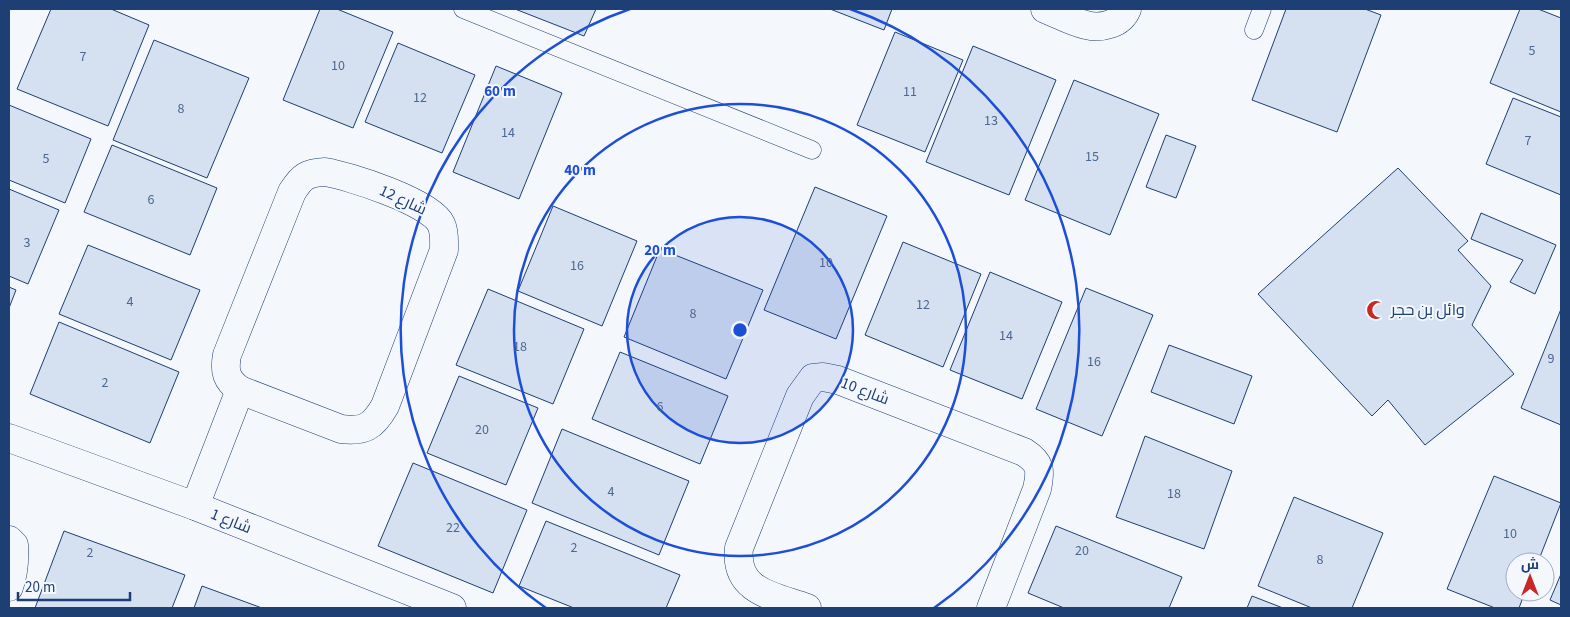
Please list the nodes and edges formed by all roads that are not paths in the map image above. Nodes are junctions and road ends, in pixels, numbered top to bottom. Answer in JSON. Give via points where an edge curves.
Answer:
{"nodes":[{"id":1,"x":463,"y":9,"type":"edge"},
{"id":2,"x":1045,"y":9,"type":"edge"},
{"id":3,"x":1127,"y":9,"type":"edge"},
{"id":4,"x":1262,"y":9,"type":"edge"},
{"id":5,"x":1254,"y":30,"type":"dead end"},
{"id":6,"x":812,"y":150,"type":"dead end"},
{"id":7,"x":240,"y":390,"type":"junction"},
{"id":8,"x":9,"y":438,"type":"edge"},
{"id":9,"x":195,"y":506,"type":"junction"},
{"id":10,"x":9,"y":540,"type":"edge"},
{"id":11,"x":9,"y":587,"type":"edge"},
{"id":12,"x":452,"y":608,"type":"edge"},
{"id":13,"x":807,"y":608,"type":"edge"},
{"id":14,"x":991,"y":608,"type":"edge"}],
"edges":[{"from":1,"to":6,"type":"lane"},
{"from":2,"to":3,"type":"street","via":[[1087,26],[1113,24]]},
{"from":4,"to":5,"type":"lane"},
{"from":7,"to":7,"type":"street","name":"شارع 12","via":[[226,375],[227,355],[292,192],[300,180],[311,173],[343,175],[420,205],[440,222],[444,250],[385,406],[370,426],[356,431],[341,429]]},
{"from":7,"to":9,"type":"street"},
{"from":8,"to":9,"type":"street","name":"شارع 1"},
{"from":9,"to":12,"type":"street","name":"شارع 1"},
{"from":10,"to":11,"type":"street","via":[[14,545],[15,559]]},
{"from":13,"to":14,"type":"street","name":"شارع 10","via":[[757,590],[739,568],[738,557],[800,396],[813,378],[823,377],[1024,452],[1038,465],[1037,489]]}]}
